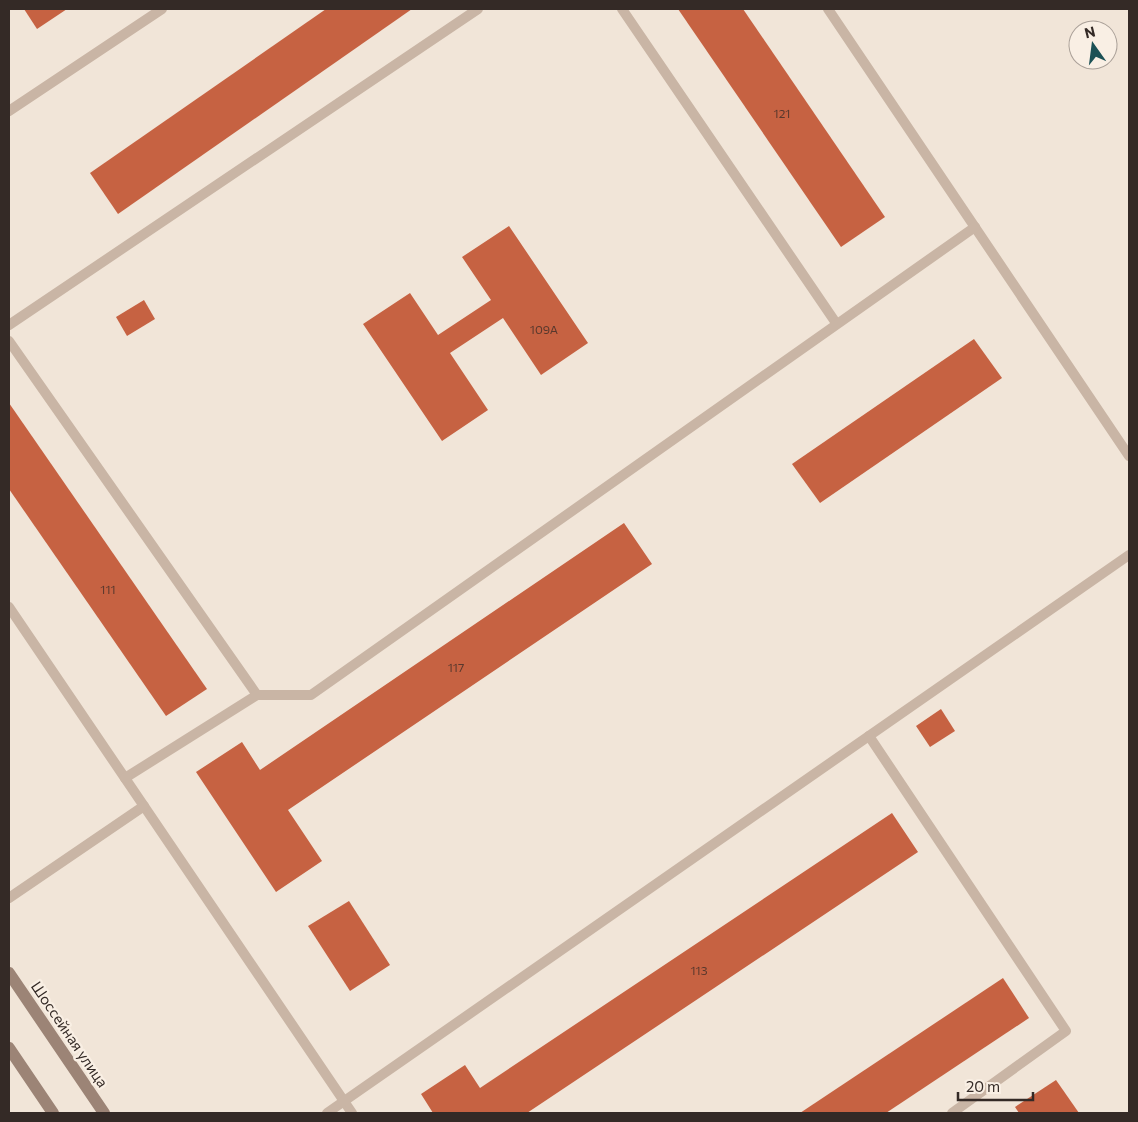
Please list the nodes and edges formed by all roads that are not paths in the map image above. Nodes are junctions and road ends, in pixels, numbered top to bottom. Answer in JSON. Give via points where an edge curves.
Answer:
{"nodes":[{"id":1,"x":162,"y":9,"type":"edge"},
{"id":2,"x":478,"y":9,"type":"edge"},
{"id":3,"x":622,"y":9,"type":"edge"},
{"id":4,"x":828,"y":9,"type":"edge"},
{"id":5,"x":9,"y":111,"type":"edge"},
{"id":6,"x":975,"y":227,"type":"junction"},
{"id":7,"x":836,"y":323,"type":"junction"},
{"id":8,"x":9,"y":325,"type":"edge"},
{"id":9,"x":9,"y":341,"type":"edge"},
{"id":10,"x":1129,"y":456,"type":"edge"},
{"id":11,"x":1129,"y":555,"type":"edge"},
{"id":12,"x":9,"y":607,"type":"edge"},
{"id":13,"x":257,"y":695,"type":"junction"},
{"id":14,"x":869,"y":736,"type":"junction"},
{"id":15,"x":125,"y":778,"type":"junction"},
{"id":16,"x":144,"y":806,"type":"junction"},
{"id":17,"x":9,"y":898,"type":"edge"},
{"id":18,"x":9,"y":973,"type":"edge"},
{"id":19,"x":9,"y":1048,"type":"edge"},
{"id":20,"x":344,"y":1101,"type":"junction"},
{"id":21,"x":53,"y":1113,"type":"edge"},
{"id":22,"x":104,"y":1113,"type":"edge"},
{"id":23,"x":327,"y":1113,"type":"edge"},
{"id":24,"x":352,"y":1113,"type":"edge"},
{"id":25,"x":952,"y":1113,"type":"edge"}],
"edges":[{"from":1,"to":5,"type":"lane"},
{"from":2,"to":8,"type":"lane"},
{"from":3,"to":7,"type":"lane"},
{"from":4,"to":6,"type":"lane"},
{"from":6,"to":7,"type":"lane"},
{"from":6,"to":10,"type":"lane"},
{"from":7,"to":13,"type":"lane","via":[[312,695]]},
{"from":9,"to":13,"type":"lane"},
{"from":11,"to":14,"type":"lane"},
{"from":12,"to":15,"type":"lane"},
{"from":13,"to":15,"type":"lane"},
{"from":14,"to":20,"type":"lane"},
{"from":14,"to":25,"type":"lane","via":[[1066,1031]]},
{"from":15,"to":16,"type":"lane"},
{"from":16,"to":17,"type":"lane"},
{"from":16,"to":20,"type":"lane"},
{"from":18,"to":22,"type":"main road","name":"Шоссейная улица"},
{"from":19,"to":21,"type":"main road"},
{"from":20,"to":23,"type":"lane"},
{"from":20,"to":24,"type":"lane"}]}
